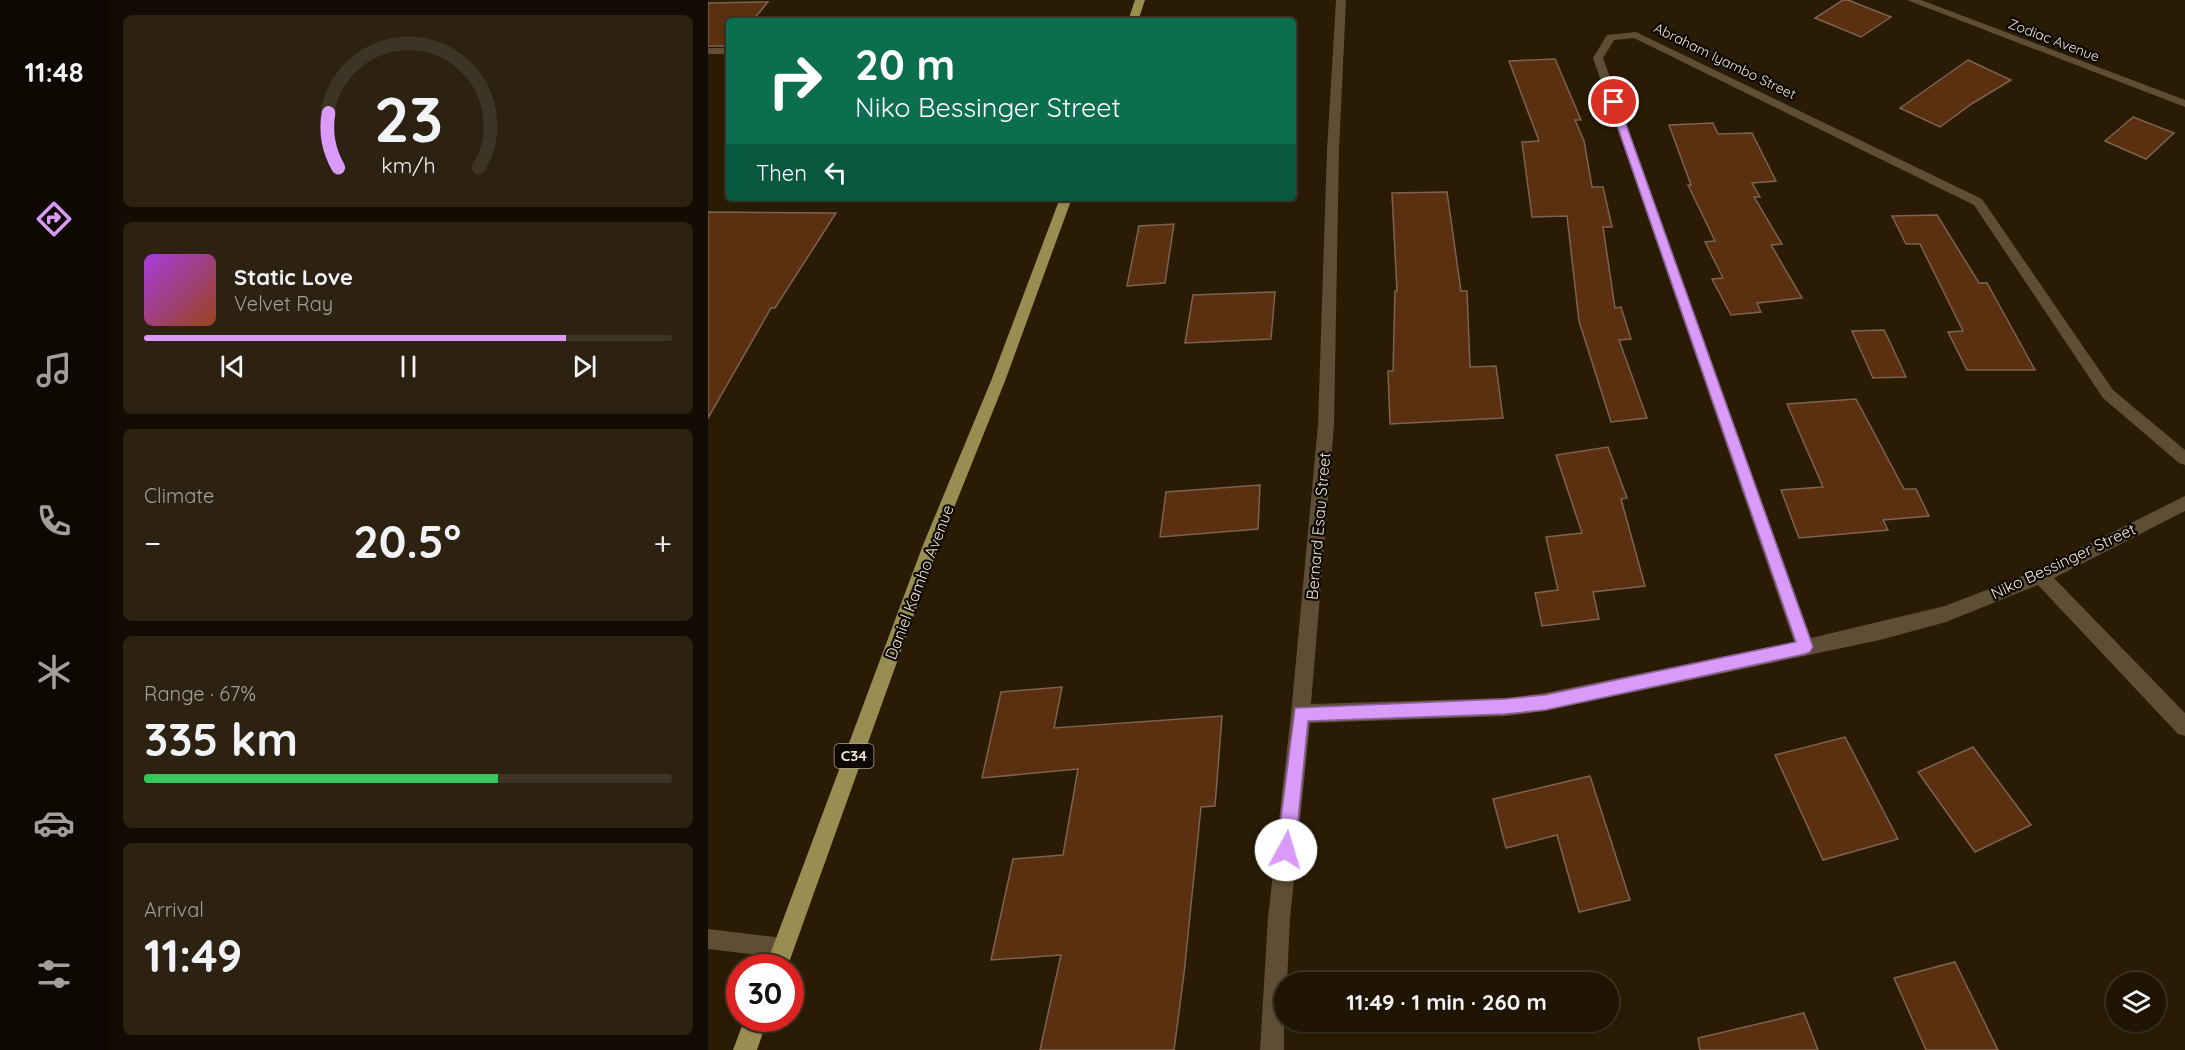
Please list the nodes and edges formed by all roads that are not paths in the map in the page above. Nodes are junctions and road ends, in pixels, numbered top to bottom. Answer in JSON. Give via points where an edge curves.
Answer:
{"nodes":[{"id":1,"x":1140,"y":0,"type":"edge"},
{"id":2,"x":1341,"y":0,"type":"edge"},
{"id":3,"x":1912,"y":0,"type":"edge"},
{"id":4,"x":1134,"y":18,"type":"edge"},
{"id":5,"x":708,"y":51,"type":"edge"},
{"id":6,"x":726,"y":51,"type":"edge"},
{"id":7,"x":2185,"y":104,"type":"edge"},
{"id":8,"x":1065,"y":201,"type":"edge"},
{"id":9,"x":2185,"y":459,"type":"edge"},
{"id":10,"x":2185,"y":503,"type":"edge"},
{"id":11,"x":2041,"y":576,"type":"junction"},
{"id":12,"x":1805,"y":647,"type":"junction"},
{"id":13,"x":1301,"y":714,"type":"junction"},
{"id":14,"x":2185,"y":727,"type":"edge"},
{"id":15,"x":708,"y":939,"type":"edge"},
{"id":16,"x":783,"y":948,"type":"junction"},
{"id":17,"x":781,"y":954,"type":"edge"},
{"id":18,"x":752,"y":1032,"type":"edge"},
{"id":19,"x":745,"y":1050,"type":"edge"},
{"id":20,"x":1272,"y":1050,"type":"edge"}],
"edges":[{"from":1,"to":4,"type":"main road"},
{"from":2,"to":13,"type":"street","name":"Bernard Esau Street","via":[[1326,425]]},
{"from":3,"to":7,"type":"street","name":"Zodiac Avenue"},
{"from":5,"to":6,"type":"street"},
{"from":8,"to":16,"type":"main road","name":"Daniel Kamho Avenue","number":"C34"},
{"from":9,"to":12,"type":"street","name":"Abraham Iyambo Street","via":[[2108,394],[1978,202],[1636,35],[1611,37],[1598,58]]},
{"from":10,"to":11,"type":"street","name":"Niko Bessinger Street"},
{"from":11,"to":12,"type":"street","name":"Niko Bessinger Street","via":[[1946,614]]},
{"from":11,"to":14,"type":"street"},
{"from":12,"to":13,"type":"street","name":"Niko Bessinger Street","via":[[1545,702],[1505,707]]},
{"from":13,"to":20,"type":"street","name":"Bernard Esau Street","via":[[1279,918]]},
{"from":15,"to":16,"type":"lane"},
{"from":16,"to":17,"type":"main road","name":"Daniel Kamho Avenue","number":"C34"},
{"from":18,"to":19,"type":"main road"}]}
